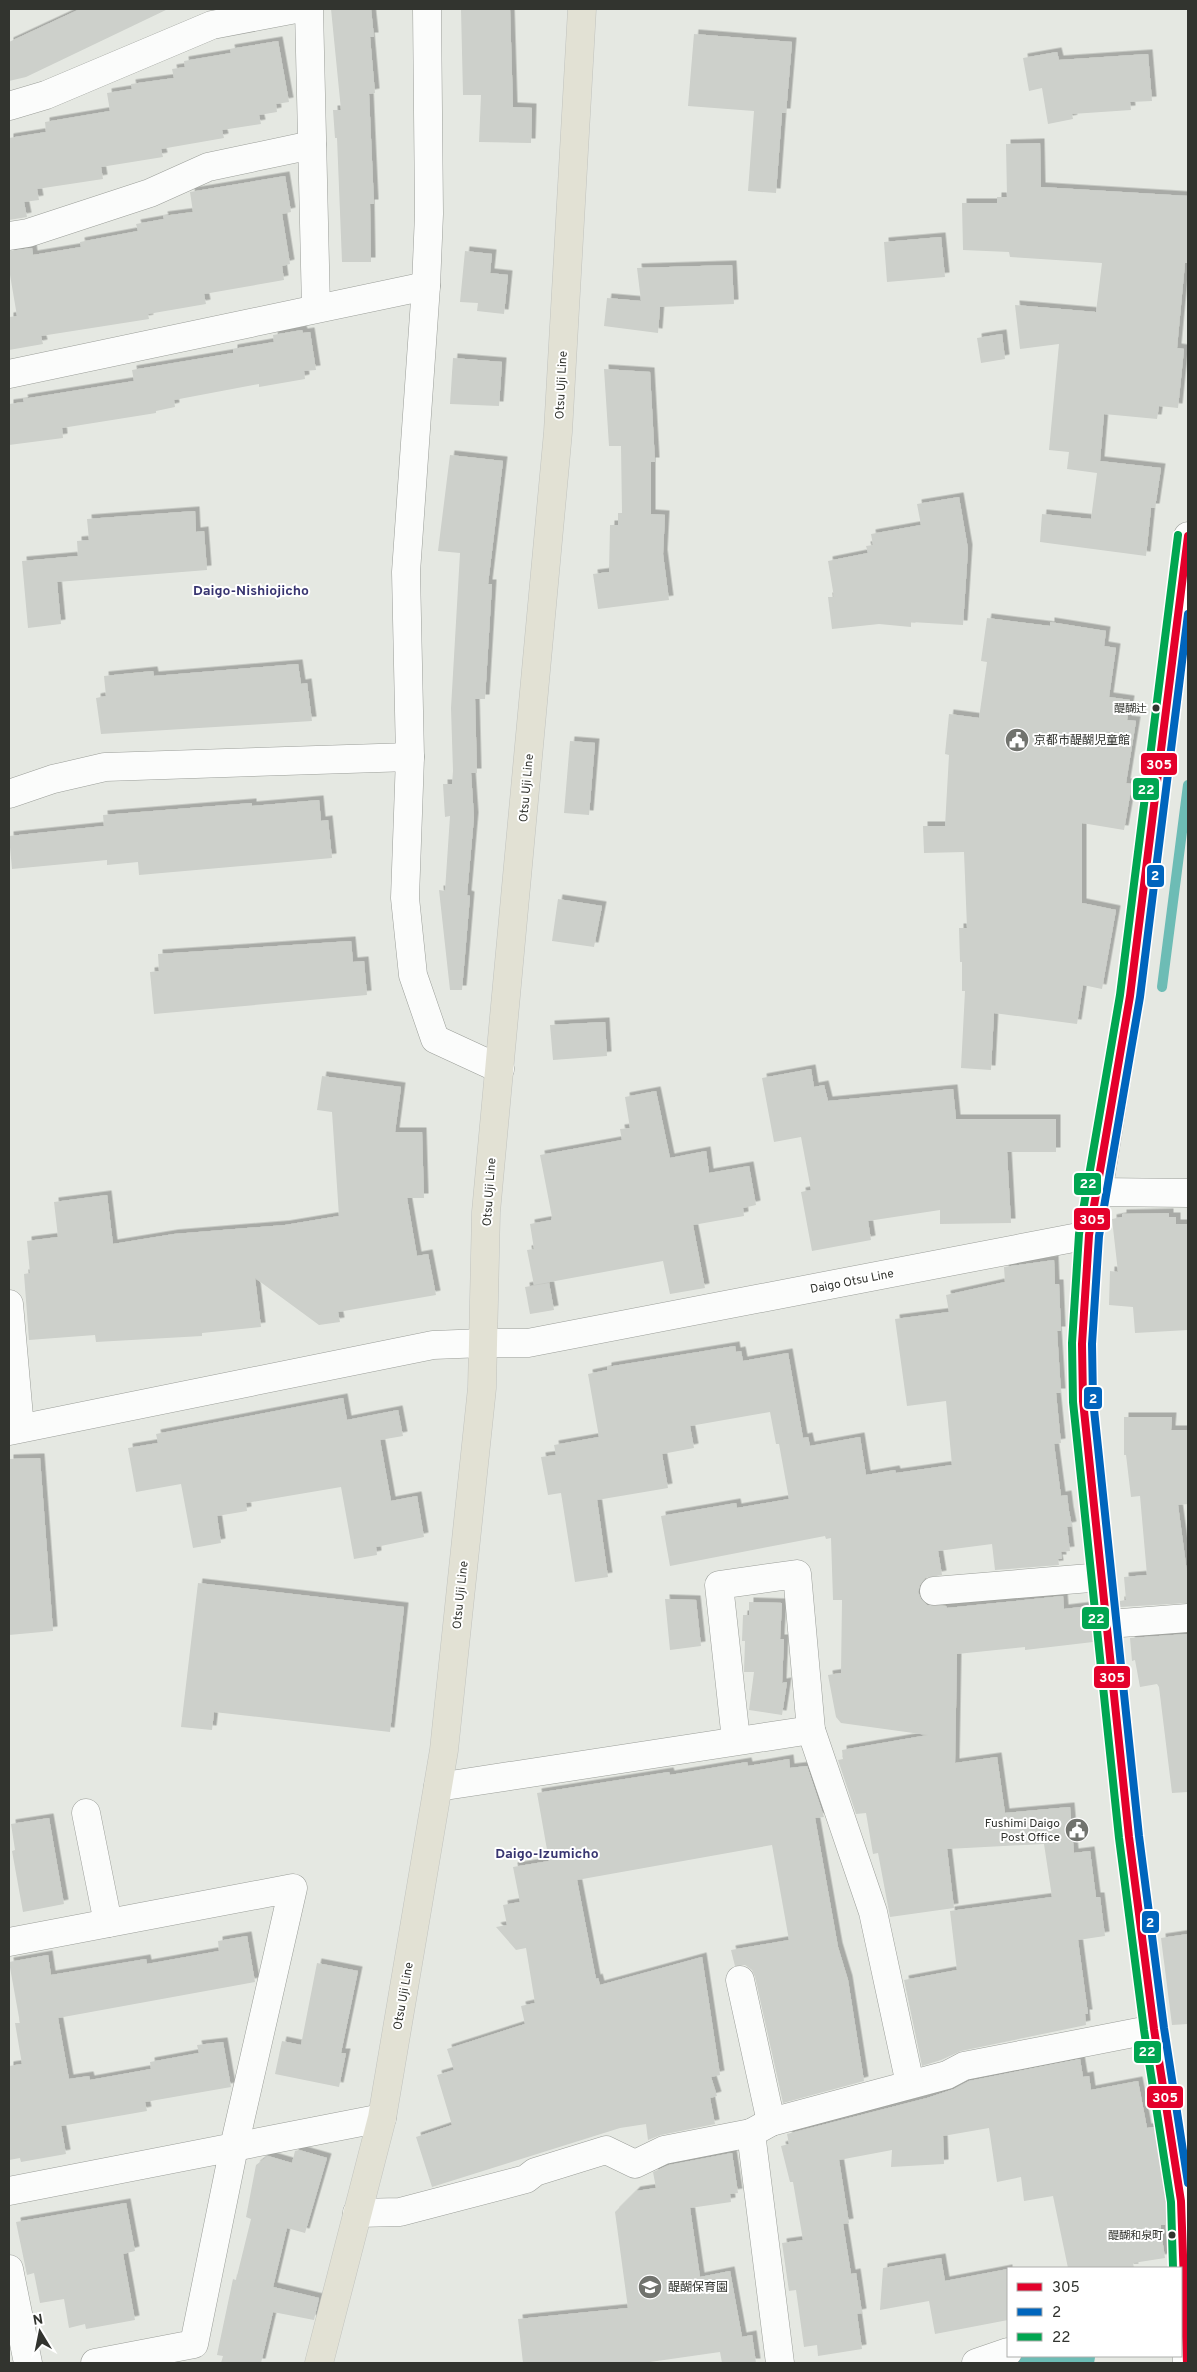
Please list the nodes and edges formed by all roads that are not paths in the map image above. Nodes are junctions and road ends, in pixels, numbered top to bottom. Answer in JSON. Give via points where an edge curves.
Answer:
{"nodes":[{"id":1,"x":296,"y":9,"type":"edge"},
{"id":2,"x":309,"y":9,"type":"edge"},
{"id":3,"x":426,"y":9,"type":"edge"},
{"id":4,"x":582,"y":9,"type":"edge"},
{"id":5,"x":9,"y":106,"type":"edge"},
{"id":6,"x":312,"y":145,"type":"junction"},
{"id":7,"x":9,"y":236,"type":"edge"},
{"id":8,"x":426,"y":286,"type":"junction"},
{"id":9,"x":316,"y":308,"type":"junction"},
{"id":10,"x":9,"y":374,"type":"edge"},
{"id":11,"x":1188,"y":536,"type":"edge"},
{"id":12,"x":410,"y":757,"type":"junction"},
{"id":13,"x":9,"y":794,"type":"edge"},
{"id":14,"x":500,"y":1069,"type":"junction"},
{"id":15,"x":1098,"y":1192,"type":"junction"},
{"id":16,"x":1188,"y":1193,"type":"edge"},
{"id":17,"x":1089,"y":1235,"type":"junction"},
{"id":18,"x":9,"y":1304,"type":"edge"},
{"id":19,"x":484,"y":1343,"type":"junction"},
{"id":20,"x":14,"y":1430,"type":"edge"},
{"id":21,"x":1102,"y":1577,"type":"junction"},
{"id":22,"x":934,"y":1591,"type":"dead end"},
{"id":23,"x":1188,"y":1618,"type":"edge"},
{"id":24,"x":1108,"y":1624,"type":"junction"},
{"id":25,"x":811,"y":1730,"type":"junction"},
{"id":26,"x":736,"y":1740,"type":"junction"},
{"id":27,"x":438,"y":1787,"type":"junction"},
{"id":28,"x":86,"y":1813,"type":"dead end"},
{"id":29,"x":108,"y":1923,"type":"junction"},
{"id":30,"x":9,"y":1942,"type":"edge"},
{"id":31,"x":740,"y":1980,"type":"dead end"},
{"id":32,"x":1154,"y":2029,"type":"junction"},
{"id":33,"x":910,"y":2084,"type":"junction"},
{"id":34,"x":382,"y":2118,"type":"junction"},
{"id":35,"x":761,"y":2127,"type":"junction"},
{"id":36,"x":234,"y":2146,"type":"junction"},
{"id":37,"x":9,"y":2191,"type":"edge"},
{"id":38,"x":1185,"y":2200,"type":"edge"},
{"id":39,"x":357,"y":2213,"type":"junction"},
{"id":40,"x":9,"y":2269,"type":"edge"},
{"id":41,"x":1185,"y":2301,"type":"edge"},
{"id":42,"x":1007,"y":2352,"type":"edge"},
{"id":43,"x":28,"y":2363,"type":"edge"},
{"id":44,"x":95,"y":2363,"type":"edge"},
{"id":45,"x":319,"y":2363,"type":"edge"},
{"id":46,"x":780,"y":2363,"type":"edge"},
{"id":47,"x":976,"y":2363,"type":"edge"},
{"id":48,"x":1187,"y":2363,"type":"edge"}],
"edges":[{"from":1,"to":5,"type":"street","via":[[212,25],[46,95]]},
{"from":2,"to":6,"type":"street"},
{"from":3,"to":8,"type":"street","via":[[429,214]]},
{"from":4,"to":14,"type":"main road","name":"Otsu Uji Line","via":[[558,432]]},
{"from":6,"to":7,"type":"street","via":[[208,167],[150,193],[28,233]]},
{"from":6,"to":9,"type":"street"},
{"from":8,"to":9,"type":"street"},
{"from":8,"to":12,"type":"street","via":[[406,572]]},
{"from":9,"to":10,"type":"street"},
{"from":11,"to":15,"type":"street","via":[[1130,996]]},
{"from":12,"to":13,"type":"street","via":[[105,767],[53,779]]},
{"from":12,"to":14,"type":"street","via":[[405,898],[413,975],[435,1039]]},
{"from":14,"to":19,"type":"main road","name":"Otsu Uji Line","via":[[486,1212]]},
{"from":15,"to":16,"type":"street"},
{"from":15,"to":17,"type":"street"},
{"from":17,"to":19,"type":"street","name":"Daigo Otsu Line","via":[[528,1343]]},
{"from":17,"to":21,"type":"street","via":[[1082,1344],[1083,1401]]},
{"from":18,"to":20,"type":"street"},
{"from":19,"to":20,"type":"street","name":"Daigo Otsu Line","via":[[433,1345]]},
{"from":19,"to":27,"type":"main road","name":"Otsu Uji Line","via":[[479,1418]]},
{"from":21,"to":22,"type":"street"},
{"from":21,"to":24,"type":"street"},
{"from":23,"to":24,"type":"street"},
{"from":24,"to":32,"type":"street","via":[[1128,1837]]},
{"from":25,"to":26,"type":"street"},
{"from":25,"to":26,"type":"street","via":[[797,1574],[720,1585]]},
{"from":25,"to":33,"type":"street","via":[[872,1912]]},
{"from":26,"to":27,"type":"street"},
{"from":27,"to":34,"type":"main road","name":"Otsu Uji Line"},
{"from":28,"to":29,"type":"street"},
{"from":29,"to":30,"type":"street"},
{"from":29,"to":36,"type":"street","via":[[293,1888]]},
{"from":31,"to":35,"type":"street"},
{"from":32,"to":33,"type":"street","via":[[964,2066],[946,2075]]},
{"from":32,"to":38,"type":"street"},
{"from":33,"to":35,"type":"street"},
{"from":34,"to":36,"type":"street"},
{"from":34,"to":39,"type":"main road","name":"Otsu Uji Line"},
{"from":35,"to":39,"type":"street","via":[[664,2150],[634,2164],[606,2150],[535,2172],[526,2179],[400,2212]]},
{"from":35,"to":46,"type":"street"},
{"from":36,"to":37,"type":"street"},
{"from":36,"to":44,"type":"street","via":[[194,2344]]},
{"from":38,"to":41,"type":"street"},
{"from":39,"to":45,"type":"main road","name":"Otsu Uji Line"},
{"from":40,"to":43,"type":"street"},
{"from":41,"to":48,"type":"street"},
{"from":42,"to":47,"type":"street"}]}
